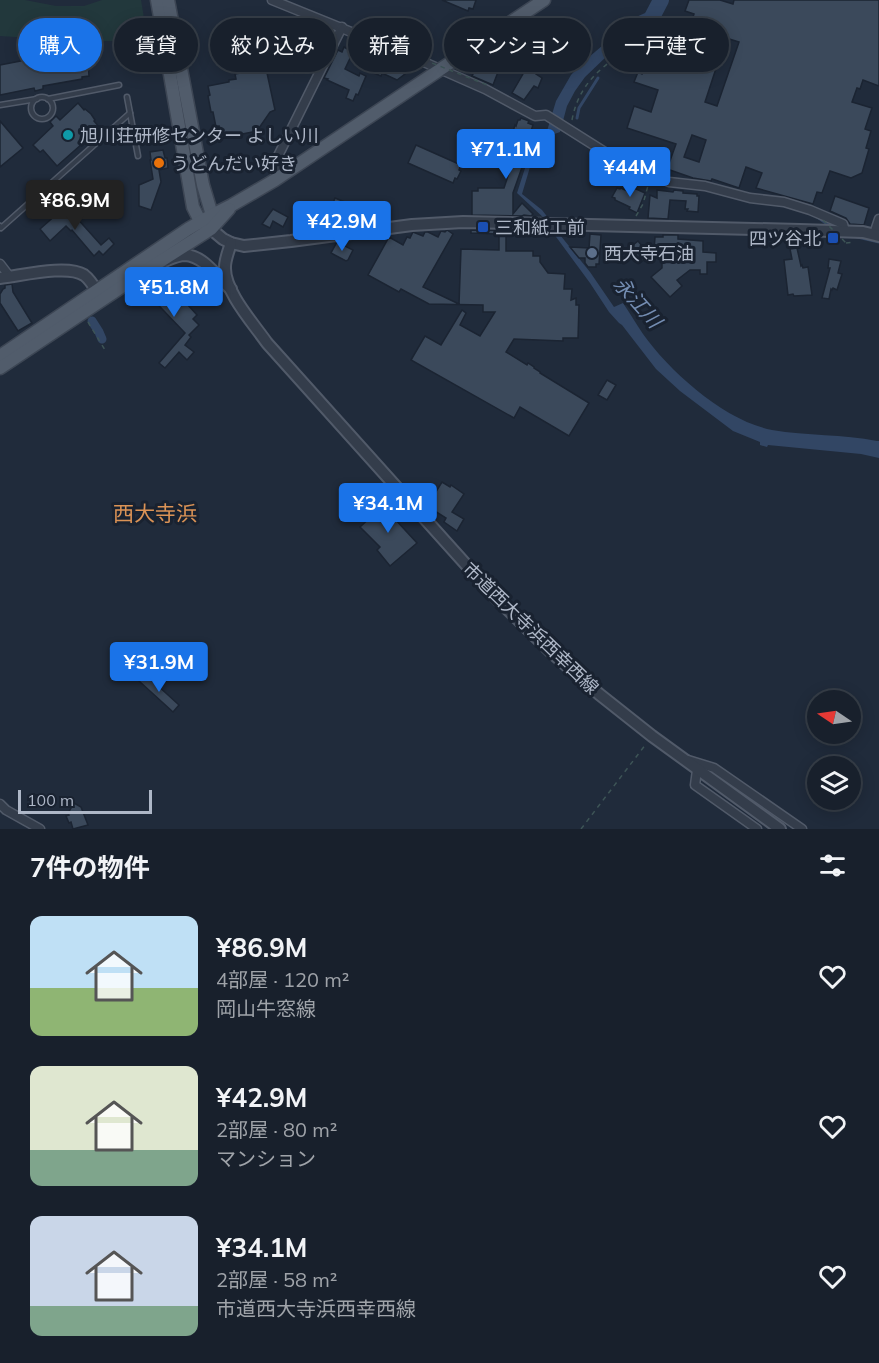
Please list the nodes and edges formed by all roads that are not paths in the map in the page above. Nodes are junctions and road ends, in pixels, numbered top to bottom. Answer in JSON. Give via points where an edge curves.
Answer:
{"nodes":[{"id":1,"x":157,"y":0,"type":"edge"},
{"id":2,"x":168,"y":0,"type":"edge"},
{"id":3,"x":272,"y":0,"type":"edge"},
{"id":4,"x":544,"y":0,"type":"edge"},
{"id":5,"x":342,"y":27,"type":"junction"},
{"id":6,"x":439,"y":69,"type":"junction"},
{"id":7,"x":118,"y":85,"type":"dead end"},
{"id":8,"x":127,"y":97,"type":"dead end"},
{"id":9,"x":37,"y":98,"type":"junction"},
{"id":10,"x":48,"y":99,"type":"junction"},
{"id":11,"x":0,"y":105,"type":"edge"},
{"id":12,"x":130,"y":113,"type":"junction"},
{"id":13,"x":138,"y":156,"type":"dead end"},
{"id":14,"x":275,"y":180,"type":"junction"},
{"id":15,"x":232,"y":206,"type":"junction"},
{"id":16,"x":212,"y":214,"type":"junction"},
{"id":17,"x":879,"y":219,"type":"edge"},
{"id":18,"x":200,"y":221,"type":"junction"},
{"id":19,"x":0,"y":226,"type":"edge"},
{"id":20,"x":188,"y":229,"type":"junction"},
{"id":21,"x":211,"y":229,"type":"junction"},
{"id":22,"x":842,"y":234,"type":"junction"},
{"id":23,"x":876,"y":235,"type":"edge"},
{"id":24,"x":231,"y":243,"type":"junction"},
{"id":25,"x":0,"y":264,"type":"edge"},
{"id":26,"x":153,"y":266,"type":"junction"},
{"id":27,"x":5,"y":278,"type":"edge"},
{"id":28,"x":231,"y":289,"type":"junction"},
{"id":29,"x":99,"y":296,"type":"junction"},
{"id":30,"x":0,"y":356,"type":"edge"},
{"id":31,"x":0,"y":368,"type":"edge"},
{"id":32,"x":681,"y":758,"type":"junction"},
{"id":33,"x":697,"y":770,"type":"junction"},
{"id":34,"x":0,"y":804,"type":"edge"},
{"id":35,"x":40,"y":829,"type":"edge"},
{"id":36,"x":758,"y":829,"type":"edge"},
{"id":37,"x":780,"y":829,"type":"edge"},
{"id":38,"x":802,"y":829,"type":"edge"}],
"edges":[{"from":1,"to":18,"type":"main road","via":[[193,207]]},
{"from":2,"to":16,"type":"main road"},
{"from":3,"to":5,"type":"street"},
{"from":4,"to":6,"type":"main road"},
{"from":5,"to":6,"type":"street"},
{"from":5,"to":14,"type":"street","via":[[277,158]]},
{"from":6,"to":14,"type":"main road"},
{"from":6,"to":22,"type":"street","via":[[535,116],[546,115],[611,156],[669,182],[784,202],[843,224]]},
{"from":7,"to":10,"type":"lane"},
{"from":8,"to":12,"type":"lane"},
{"from":9,"to":10,"type":"lane"},
{"from":9,"to":10,"type":"lane","via":[[31,110],[41,119],[52,112]]},
{"from":9,"to":11,"type":"lane"},
{"from":12,"to":13,"type":"lane"},
{"from":12,"to":19,"type":"lane"},
{"from":14,"to":15,"type":"main road"},
{"from":15,"to":16,"type":"main road"},
{"from":15,"to":21,"type":"main road"},
{"from":16,"to":18,"type":"main road"},
{"from":16,"to":21,"type":"main road"},
{"from":17,"to":23,"type":"street"},
{"from":18,"to":20,"type":"main road"},
{"from":18,"to":21,"type":"main road"},
{"from":20,"to":21,"type":"street"},
{"from":20,"to":29,"type":"main road"},
{"from":21,"to":24,"type":"street"},
{"from":21,"to":26,"type":"main road"},
{"from":22,"to":23,"type":"street"},
{"from":22,"to":24,"type":"street","via":[[463,222],[244,246]]},
{"from":24,"to":28,"type":"street","name":"市道西大寺浜西幸西線","via":[[225,268]]},
{"from":25,"to":27,"type":"street"},
{"from":26,"to":28,"type":"street","via":[[184,255],[197,258]]},
{"from":26,"to":29,"type":"main road"},
{"from":27,"to":29,"type":"street","via":[[75,271],[92,283]]},
{"from":28,"to":32,"type":"street","name":"市道西大寺浜西幸西線","via":[[267,343],[496,598],[564,664]]},
{"from":29,"to":30,"type":"main road"},
{"from":29,"to":31,"type":"main road","via":[[82,314]]},
{"from":32,"to":33,"type":"street","name":"市道西大寺浜西幸西線"},
{"from":32,"to":38,"type":"street","via":[[714,768]]},
{"from":33,"to":36,"type":"street","via":[[695,785]]},
{"from":33,"to":37,"type":"street","name":"市道西大寺浜西幸西線"},
{"from":34,"to":35,"type":"street"}]}
